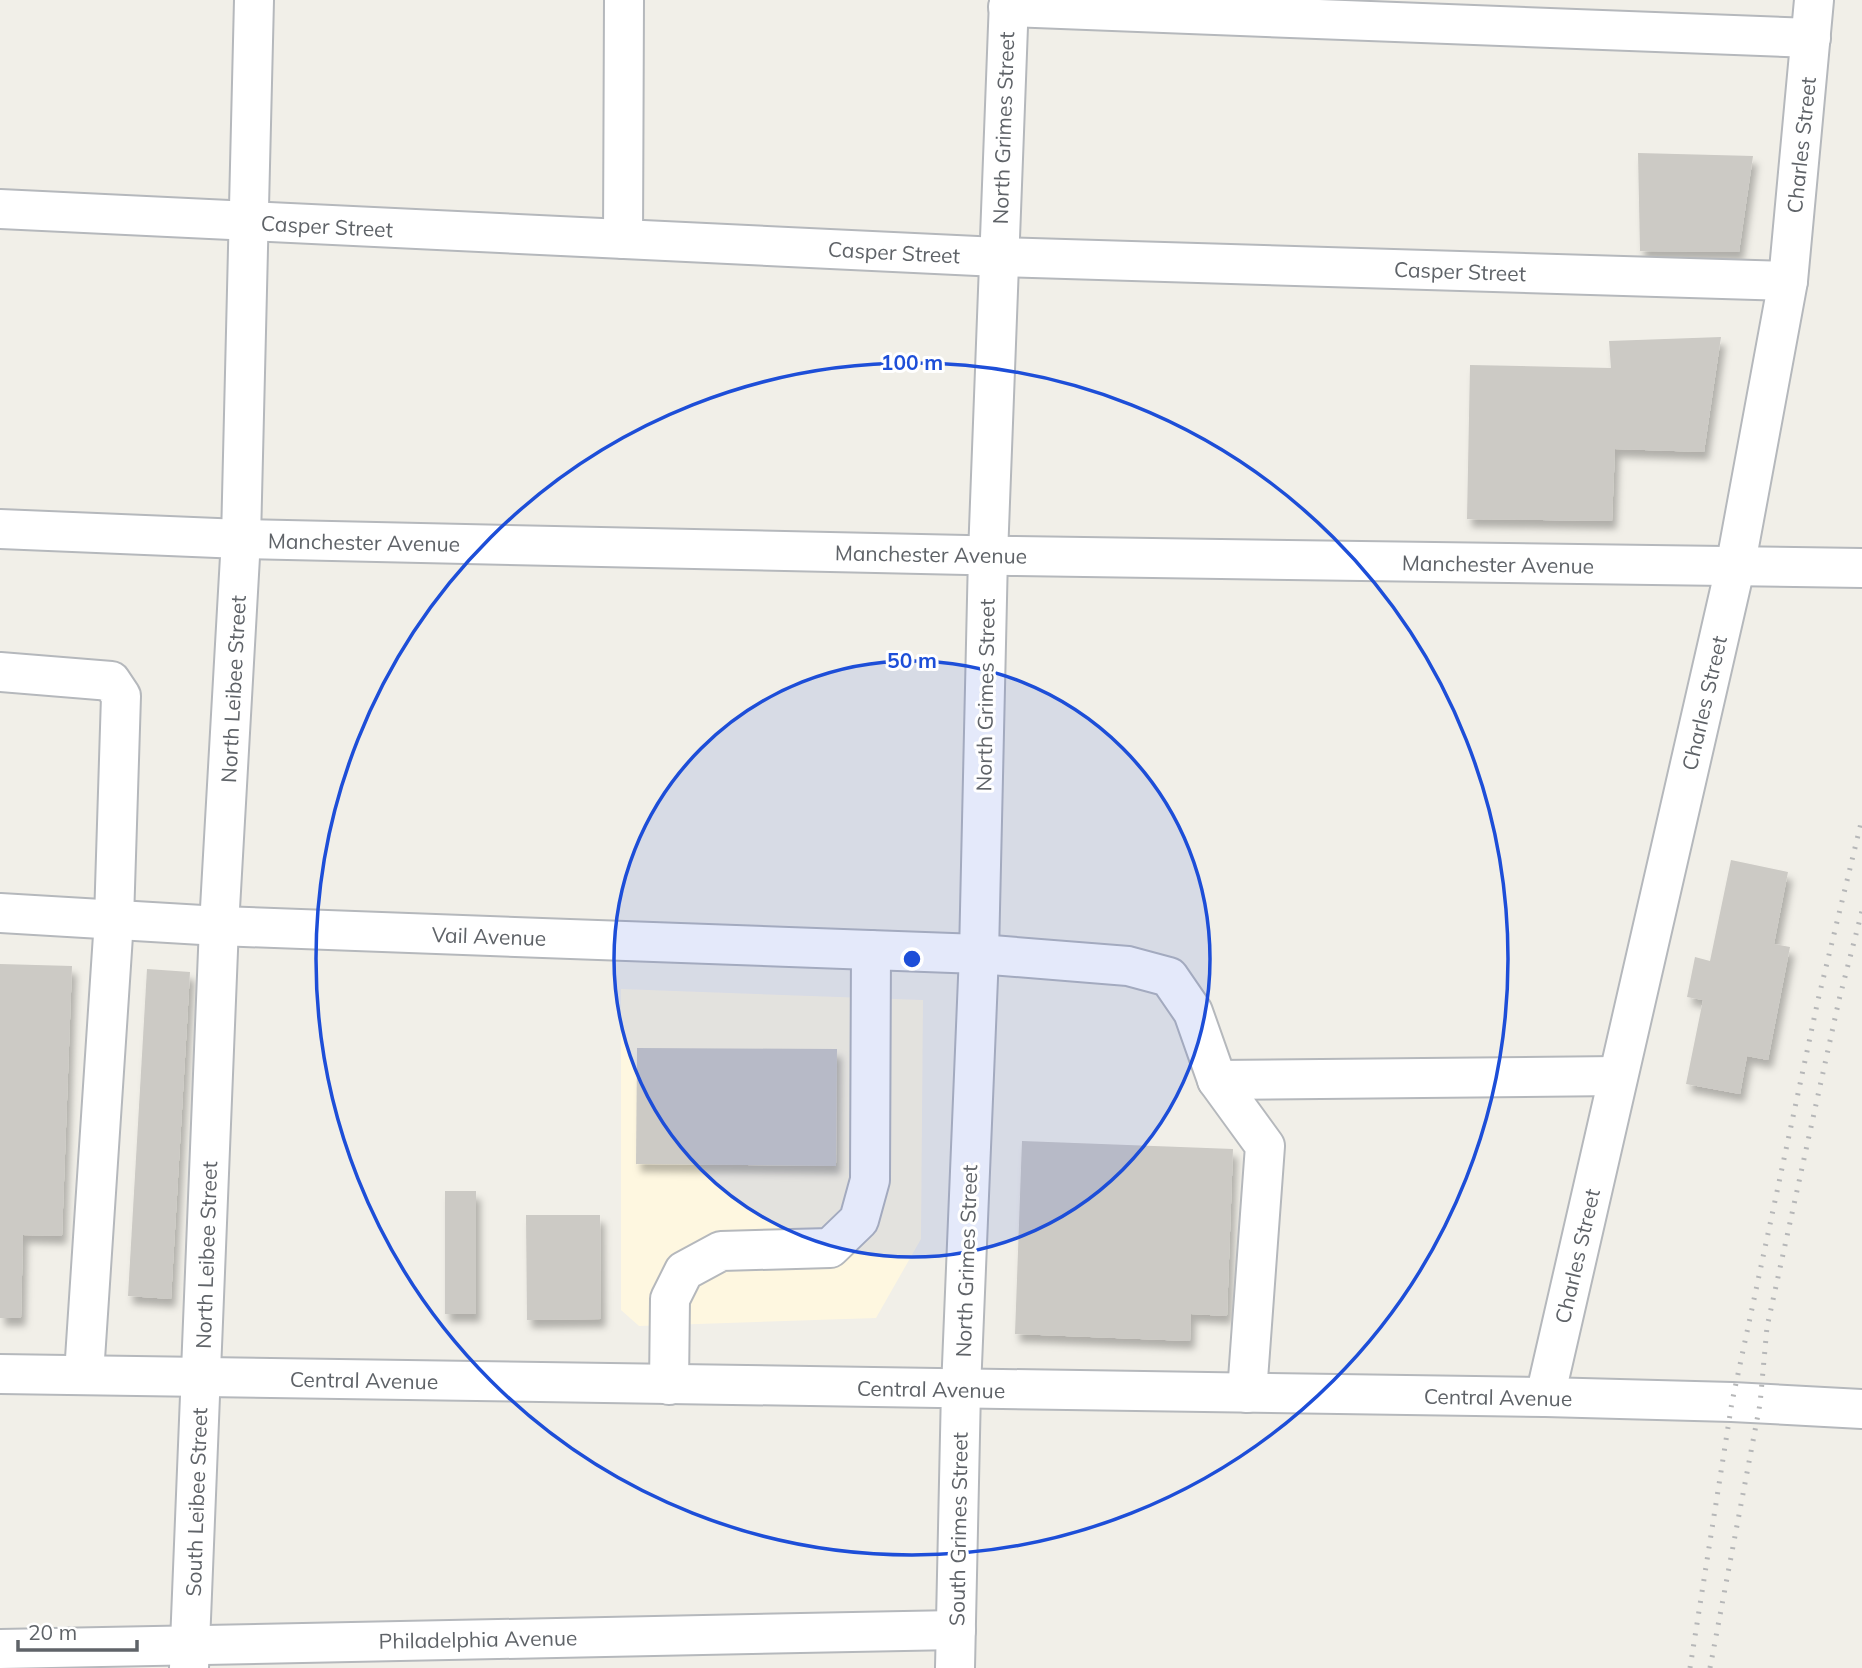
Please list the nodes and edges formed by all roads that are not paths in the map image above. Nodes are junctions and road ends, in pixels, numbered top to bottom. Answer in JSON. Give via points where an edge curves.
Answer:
{"nodes":[{"id":1,"x":254,"y":0,"type":"edge"},
{"id":2,"x":624,"y":0,"type":"edge"},
{"id":3,"x":1814,"y":0,"type":"edge"},
{"id":4,"x":1009,"y":4,"type":"edge"},
{"id":5,"x":1811,"y":38,"type":"junction"},
{"id":6,"x":0,"y":209,"type":"edge"},
{"id":7,"x":248,"y":222,"type":"junction"},
{"id":8,"x":623,"y":239,"type":"junction"},
{"id":9,"x":998,"y":257,"type":"junction"},
{"id":10,"x":1788,"y":281,"type":"junction"},
{"id":11,"x":0,"y":529,"type":"edge"},
{"id":12,"x":241,"y":539,"type":"junction"},
{"id":13,"x":988,"y":555,"type":"junction"},
{"id":14,"x":1735,"y":568,"type":"junction"},
{"id":15,"x":1862,"y":568,"type":"edge"},
{"id":16,"x":0,"y":673,"type":"edge"},
{"id":17,"x":0,"y":913,"type":"edge"},
{"id":18,"x":114,"y":920,"type":"junction"},
{"id":19,"x":219,"y":926,"type":"junction"},
{"id":20,"x":871,"y":950,"type":"junction"},
{"id":21,"x":979,"y":954,"type":"junction"},
{"id":22,"x":1618,"y":1076,"type":"junction"},
{"id":23,"x":1217,"y":1080,"type":"junction"},
{"id":24,"x":0,"y":1374,"type":"edge"},
{"id":25,"x":84,"y":1374,"type":"junction"},
{"id":26,"x":201,"y":1377,"type":"junction"},
{"id":27,"x":669,"y":1385,"type":"junction"},
{"id":28,"x":961,"y":1389,"type":"junction"},
{"id":29,"x":1247,"y":1393,"type":"junction"},
{"id":30,"x":1545,"y":1397,"type":"junction"},
{"id":31,"x":1862,"y":1409,"type":"edge"},
{"id":32,"x":956,"y":1630,"type":"junction"},
{"id":33,"x":0,"y":1649,"type":"edge"},
{"id":34,"x":190,"y":1656,"type":"edge"},
{"id":35,"x":955,"y":1668,"type":"edge"}],
"edges":[{"from":1,"to":7,"type":"street","name":"North Leibee Street"},
{"from":2,"to":8,"type":"street"},
{"from":3,"to":5,"type":"street","name":"Charles Street"},
{"from":4,"to":5,"type":"street"},
{"from":4,"to":9,"type":"street","name":"North Grimes Street"},
{"from":5,"to":10,"type":"street","name":"Charles Street"},
{"from":6,"to":7,"type":"street","name":"Casper Street"},
{"from":7,"to":8,"type":"street","name":"Casper Street"},
{"from":7,"to":12,"type":"street","name":"North Leibee Street"},
{"from":8,"to":9,"type":"street","name":"Casper Street"},
{"from":9,"to":10,"type":"street","name":"Casper Street"},
{"from":9,"to":13,"type":"street","name":"North Grimes Street"},
{"from":10,"to":14,"type":"street","name":"Charles Street"},
{"from":11,"to":12,"type":"street","name":"Manchester Avenue"},
{"from":12,"to":13,"type":"street","name":"Manchester Avenue"},
{"from":12,"to":19,"type":"street","name":"North Leibee Street"},
{"from":13,"to":14,"type":"street","name":"Manchester Avenue"},
{"from":13,"to":21,"type":"street","name":"North Grimes Street"},
{"from":14,"to":15,"type":"street","name":"Manchester Avenue"},
{"from":14,"to":22,"type":"street","name":"Charles Street"},
{"from":16,"to":18,"type":"street","via":[[111,681],[121,696]]},
{"from":17,"to":18,"type":"street","name":"Vail Avenue"},
{"from":18,"to":19,"type":"street","name":"Vail Avenue"},
{"from":18,"to":25,"type":"street"},
{"from":19,"to":20,"type":"street","name":"Vail Avenue"},
{"from":19,"to":26,"type":"street","name":"North Leibee Street"},
{"from":20,"to":21,"type":"street","name":"Vail Avenue"},
{"from":20,"to":27,"type":"street","via":[[870,1180],[859,1220],[830,1248],[721,1251],[684,1271],[670,1299]]},
{"from":21,"to":23,"type":"street","name":"Vail Avenue","via":[[1128,966],[1169,976],[1193,1012]]},
{"from":21,"to":28,"type":"street","name":"North Grimes Street"},
{"from":22,"to":23,"type":"street"},
{"from":22,"to":30,"type":"street","name":"Charles Street"},
{"from":23,"to":29,"type":"street","name":"Vail Avenue","via":[[1265,1146]]},
{"from":24,"to":25,"type":"street","name":"Central Avenue"},
{"from":25,"to":26,"type":"street","name":"Central Avenue"},
{"from":26,"to":27,"type":"street","name":"Central Avenue"},
{"from":26,"to":34,"type":"street","name":"South Leibee Street"},
{"from":27,"to":28,"type":"street","name":"Central Avenue"},
{"from":28,"to":29,"type":"street","name":"Central Avenue"},
{"from":28,"to":32,"type":"street","name":"South Grimes Street"},
{"from":29,"to":30,"type":"street","name":"Central Avenue"},
{"from":30,"to":31,"type":"street","name":"Central Avenue"},
{"from":32,"to":34,"type":"street","name":"Philadelphia Avenue"},
{"from":32,"to":35,"type":"street","name":"South Grimes Street"},
{"from":33,"to":34,"type":"street","name":"Philadelphia Avenue"}]}
